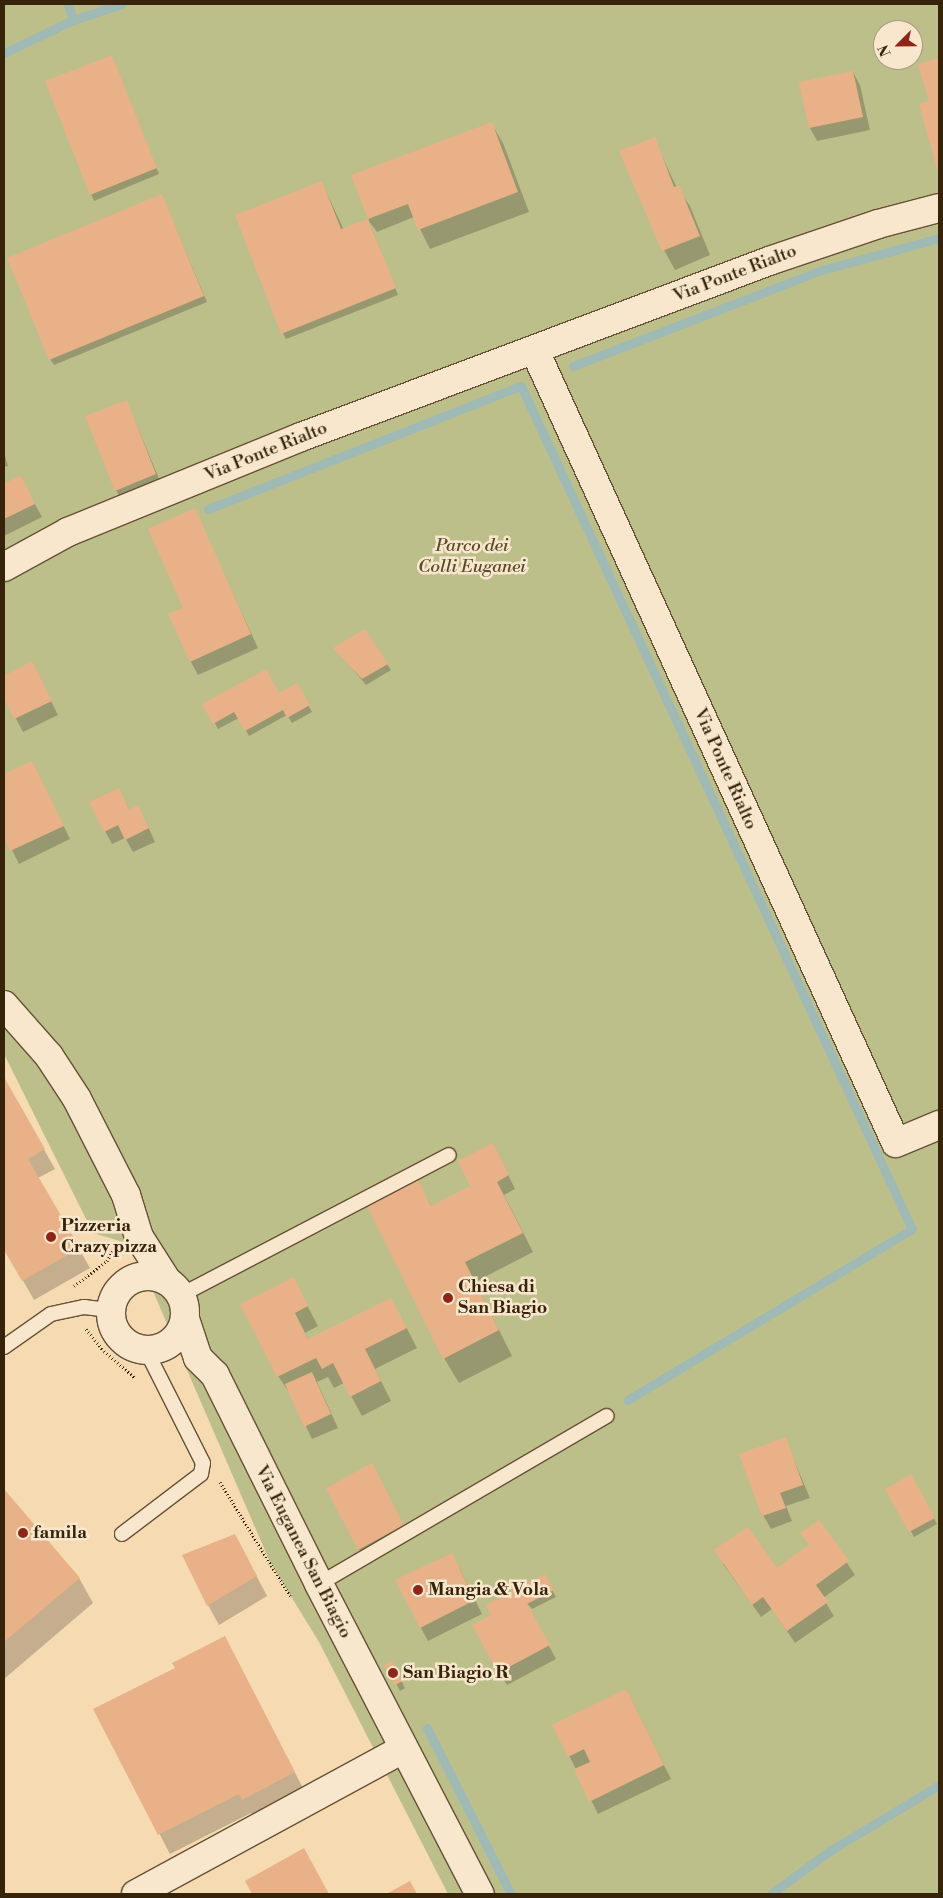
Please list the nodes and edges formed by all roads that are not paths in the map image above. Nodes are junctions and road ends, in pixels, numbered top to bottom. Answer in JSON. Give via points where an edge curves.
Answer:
{"nodes":[{"id":1,"x":939,"y":208,"type":"edge"},
{"id":2,"x":535,"y":351,"type":"junction"},
{"id":3,"x":4,"y":567,"type":"edge"},
{"id":4,"x":4,"y":1005,"type":"edge"},
{"id":5,"x":939,"y":1125,"type":"edge"},
{"id":6,"x":449,"y":1155,"type":"dead end"},
{"id":7,"x":139,"y":1237,"type":"junction"},
{"id":8,"x":132,"y":1279,"type":"junction"},
{"id":9,"x":178,"y":1298,"type":"junction"},
{"id":10,"x":110,"y":1310,"type":"junction"},
{"id":11,"x":4,"y":1347,"type":"edge"},
{"id":12,"x":154,"y":1349,"type":"junction"},
{"id":13,"x":198,"y":1358,"type":"junction"},
{"id":14,"x":607,"y":1416,"type":"dead end"},
{"id":15,"x":122,"y":1534,"type":"dead end"},
{"id":16,"x":319,"y":1584,"type":"junction"},
{"id":17,"x":403,"y":1749,"type":"junction"},
{"id":18,"x":136,"y":1894,"type":"edge"},
{"id":19,"x":480,"y":1894,"type":"edge"}],
"edges":[{"from":1,"to":2,"type":"main road","name":"Via Ponte Rialto","via":[[815,245]]},
{"from":2,"to":3,"type":"main road","name":"Via Ponte Rialto","via":[[283,444],[68,532]]},
{"from":2,"to":5,"type":"main road","name":"Via Ponte Rialto","via":[[896,1143]]},
{"from":4,"to":7,"type":"main road","name":"Via Euganea San Biagio","via":[[49,1056],[76,1099],[126,1195]]},
{"from":6,"to":9,"type":"lane"},
{"from":7,"to":8,"type":"main road","name":"Via Euganea San Biagio"},
{"from":7,"to":9,"type":"main road","name":"Via Euganea San Biagio"},
{"from":8,"to":9,"type":"main road","via":[[155,1276]]},
{"from":8,"to":10,"type":"main road","via":[[117,1292]]},
{"from":9,"to":12,"type":"main road","via":[[173,1341]]},
{"from":9,"to":13,"type":"main road","name":"Via Euganea San Biagio"},
{"from":10,"to":11,"type":"lane","via":[[69,1308],[51,1314]]},
{"from":10,"to":12,"type":"main road","via":[[116,1333],[134,1348]]},
{"from":12,"to":13,"type":"main road"},
{"from":12,"to":15,"type":"lane","via":[[158,1380],[203,1463],[201,1474]]},
{"from":13,"to":16,"type":"main road","name":"Via Euganea San Biagio","via":[[215,1375]]},
{"from":14,"to":16,"type":"lane"},
{"from":16,"to":17,"type":"main road","name":"Via Euganea San Biagio"},
{"from":17,"to":18,"type":"main road"},
{"from":17,"to":19,"type":"main road","name":"Via Euganea San Biagio"}]}
